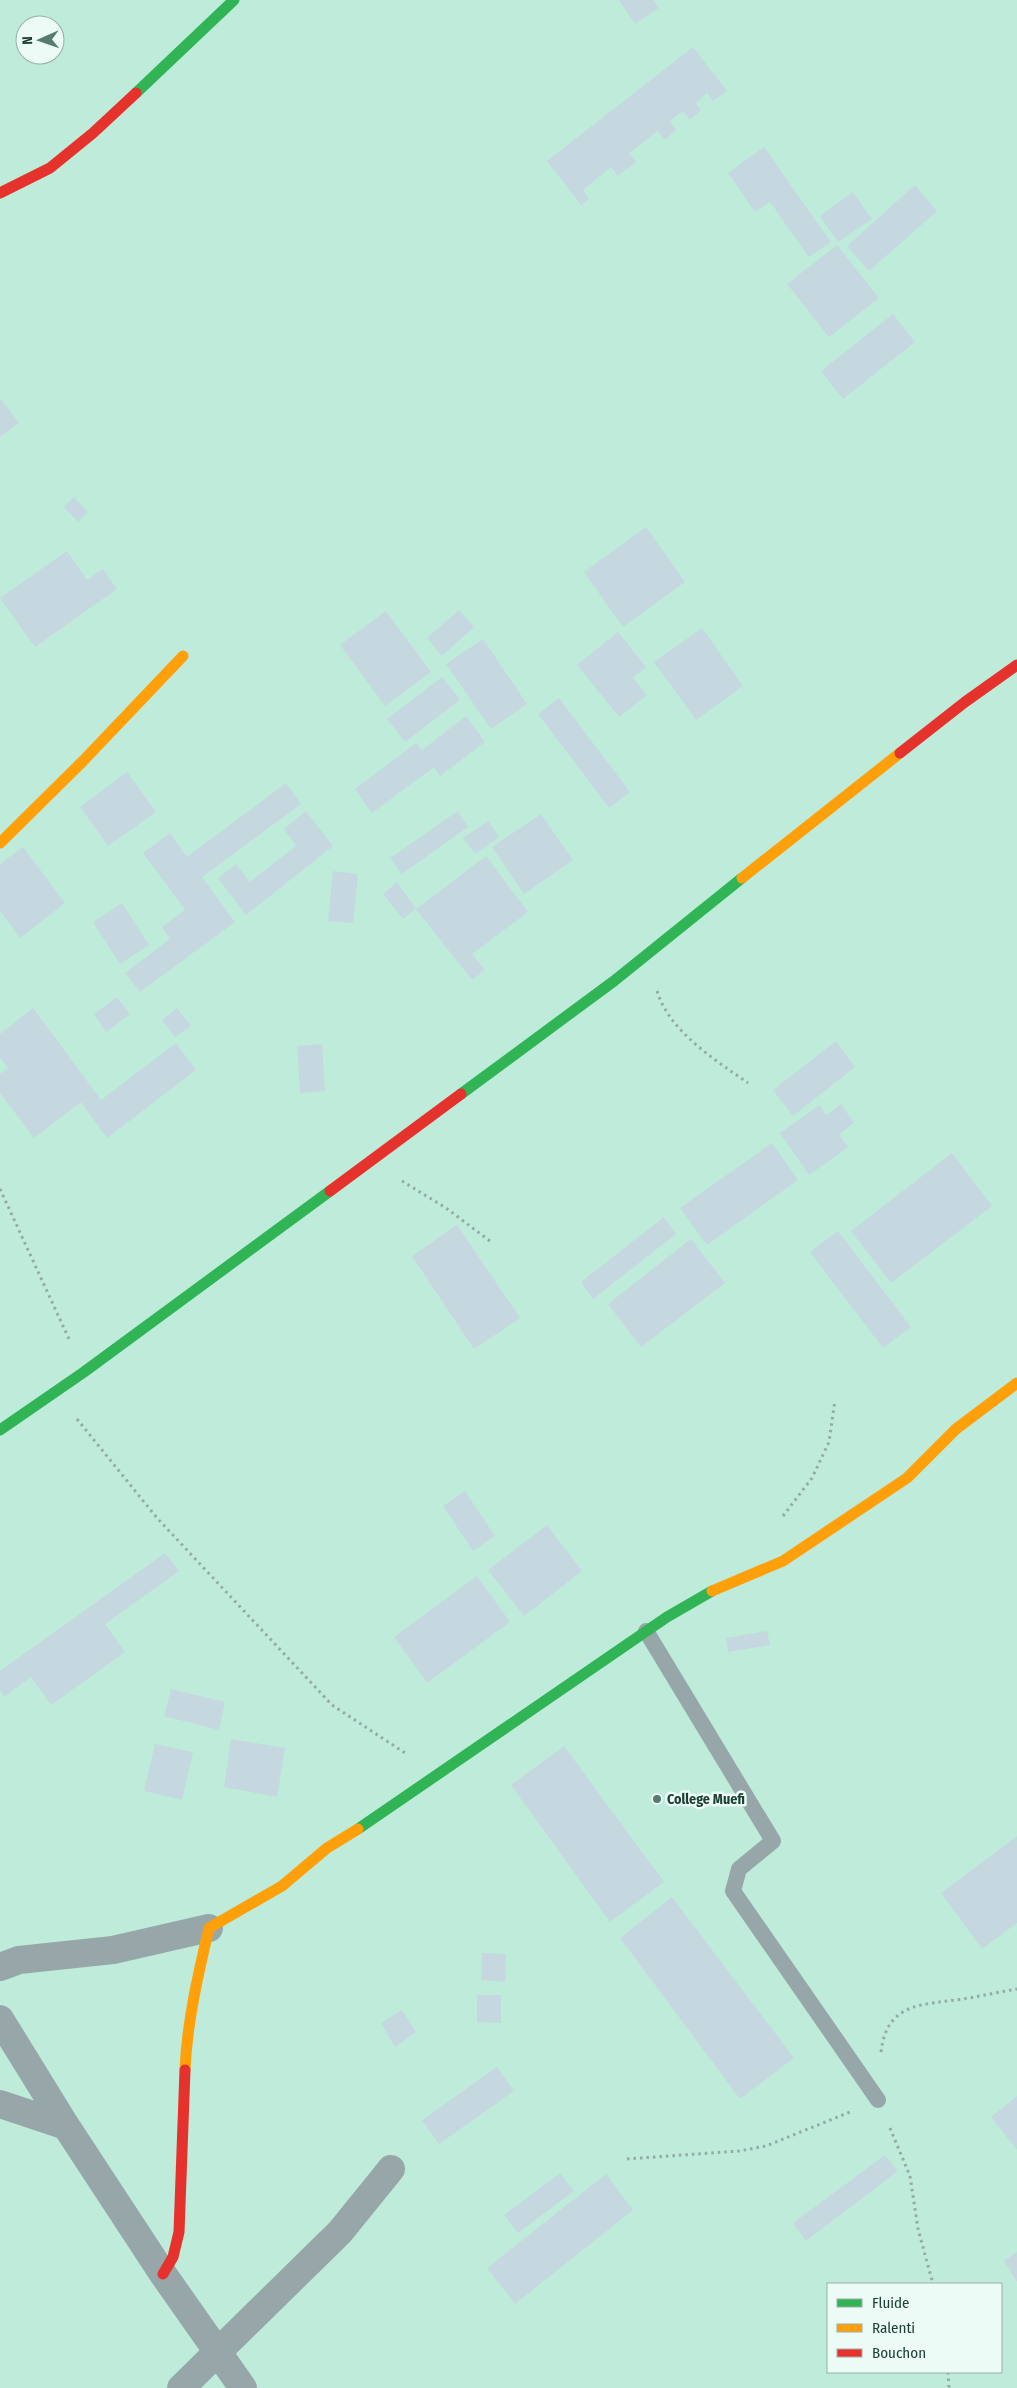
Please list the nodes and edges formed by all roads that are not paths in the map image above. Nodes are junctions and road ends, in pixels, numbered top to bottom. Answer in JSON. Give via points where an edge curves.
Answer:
{"nodes":[{"id":1,"x":234,"y":0,"type":"edge"},
{"id":2,"x":0,"y":193,"type":"edge"},
{"id":3,"x":183,"y":656,"type":"dead end"},
{"id":4,"x":1017,"y":665,"type":"edge"},
{"id":5,"x":0,"y":843,"type":"edge"},
{"id":6,"x":1017,"y":1383,"type":"edge"},
{"id":7,"x":0,"y":1430,"type":"edge"},
{"id":8,"x":646,"y":1631,"type":"junction"},
{"id":9,"x":210,"y":1928,"type":"junction"},
{"id":10,"x":0,"y":1967,"type":"edge"},
{"id":11,"x":0,"y":2020,"type":"edge"},
{"id":12,"x":878,"y":2100,"type":"road end"},
{"id":13,"x":0,"y":2104,"type":"edge"},
{"id":14,"x":66,"y":2126,"type":"junction"},
{"id":15,"x":391,"y":2169,"type":"dead end"},
{"id":16,"x":163,"y":2274,"type":"junction"},
{"id":17,"x":216,"y":2352,"type":"junction"},
{"id":18,"x":182,"y":2388,"type":"edge"},
{"id":19,"x":243,"y":2388,"type":"edge"}],
"edges":[{"from":1,"to":2,"type":"street","via":[[72,150],[50,168]]},
{"from":3,"to":5,"type":"street"},
{"from":4,"to":7,"type":"street","via":[[965,702],[614,981],[84,1372]]},
{"from":6,"to":8,"type":"street","via":[[956,1429],[907,1478],[783,1561],[715,1590]]},
{"from":8,"to":9,"type":"street","via":[[327,1848],[282,1886]]},
{"from":8,"to":12,"type":"lane","via":[[773,1841],[738,1869],[733,1891]]},
{"from":9,"to":10,"type":"street","via":[[113,1950],[19,1960]]},
{"from":9,"to":16,"type":"street","via":[[186,2038],[179,2232],[173,2257]]},
{"from":11,"to":14,"type":"street"},
{"from":13,"to":14,"type":"street"},
{"from":14,"to":16,"type":"street"},
{"from":15,"to":17,"type":"street","via":[[340,2232]]},
{"from":16,"to":17,"type":"street"},
{"from":17,"to":18,"type":"street"},
{"from":17,"to":19,"type":"street"}]}
